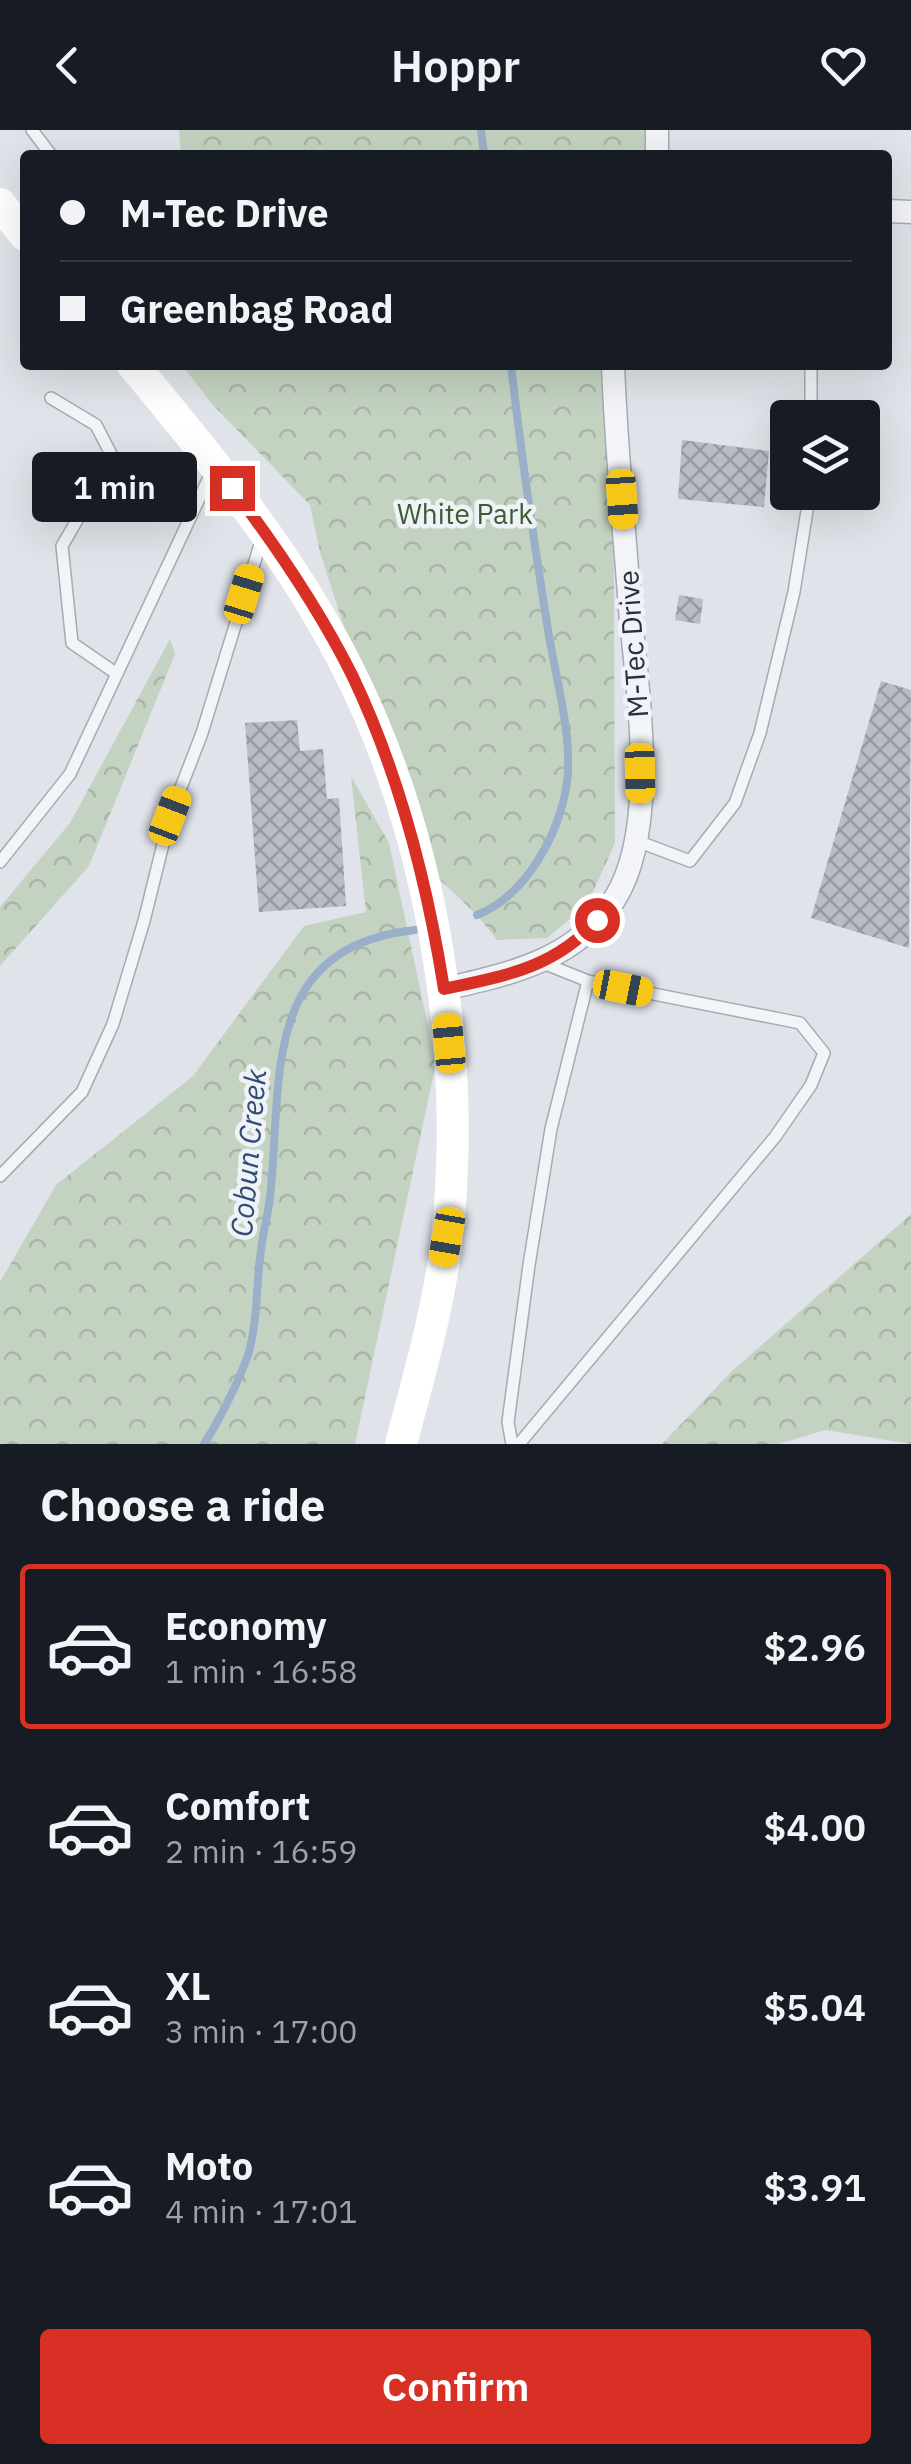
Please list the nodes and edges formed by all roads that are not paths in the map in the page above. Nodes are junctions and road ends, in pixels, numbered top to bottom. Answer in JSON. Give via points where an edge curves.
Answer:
{"nodes":[{"id":1,"x":32,"y":130,"type":"edge"},
{"id":2,"x":47,"y":150,"type":"edge"},
{"id":3,"x":0,"y":204,"type":"edge"},
{"id":4,"x":20,"y":229,"type":"edge"},
{"id":5,"x":137,"y":370,"type":"edge"},
{"id":6,"x":614,"y":370,"type":"edge"},
{"id":7,"x":811,"y":370,"type":"edge"},
{"id":8,"x":51,"y":398,"type":"dead end"},
{"id":9,"x":811,"y":400,"type":"edge"},
{"id":10,"x":215,"y":465,"type":"junction"},
{"id":11,"x":807,"y":510,"type":"edge"},
{"id":12,"x":264,"y":531,"type":"junction"},
{"id":13,"x":117,"y":674,"type":"junction"},
{"id":14,"x":636,"y":841,"type":"junction"},
{"id":15,"x":0,"y":862,"type":"edge"},
{"id":16,"x":542,"y":963,"type":"junction"},
{"id":17,"x":588,"y":981,"type":"junction"},
{"id":18,"x":444,"y":989,"type":"junction"},
{"id":19,"x":0,"y":1176,"type":"edge"},
{"id":20,"x":401,"y":1444,"type":"edge"},
{"id":21,"x":516,"y":1444,"type":"edge"}],
"edges":[{"from":1,"to":2,"type":"lane"},
{"from":3,"to":4,"type":"main road"},
{"from":5,"to":10,"type":"main road"},
{"from":6,"to":14,"type":"street","name":"M-Tec Drive","via":[[638,711]]},
{"from":7,"to":9,"type":"lane"},
{"from":8,"to":13,"type":"lane","via":[[96,425],[112,458],[62,546],[72,644]]},
{"from":10,"to":12,"type":"main road"},
{"from":10,"to":13,"type":"lane"},
{"from":11,"to":14,"type":"lane","via":[[786,628],[735,804],[690,860]]},
{"from":12,"to":18,"type":"main road","via":[[352,675],[388,765],[427,895]]},
{"from":12,"to":19,"type":"lane","via":[[170,816],[113,1024],[82,1092]]},
{"from":13,"to":15,"type":"lane","via":[[70,774]]},
{"from":14,"to":16,"type":"street","name":"M-Tec Drive","via":[[614,900],[580,938]]},
{"from":16,"to":17,"type":"lane"},
{"from":16,"to":18,"type":"street","name":"M-Tec Drive"},
{"from":17,"to":21,"type":"lane","via":[[552,1129],[529,1264],[508,1422]]},
{"from":17,"to":21,"type":"lane","via":[[800,1023],[824,1053],[775,1137]]},
{"from":18,"to":20,"type":"main road","via":[[452,1070],[447,1237]]}]}
